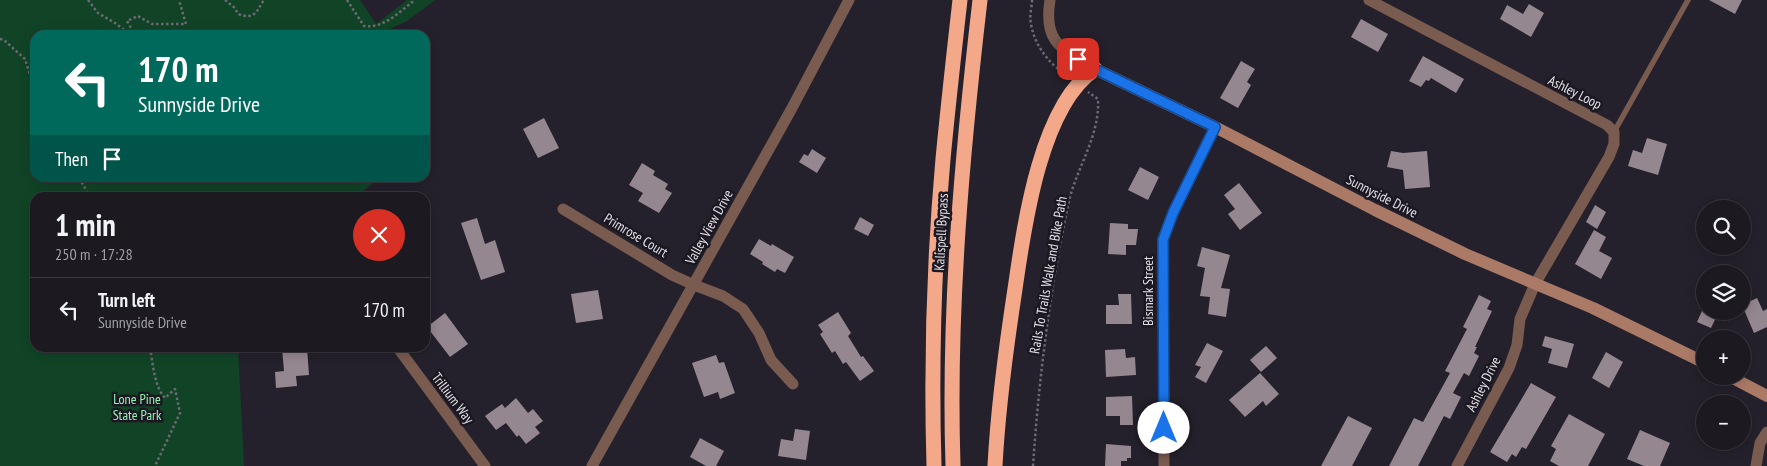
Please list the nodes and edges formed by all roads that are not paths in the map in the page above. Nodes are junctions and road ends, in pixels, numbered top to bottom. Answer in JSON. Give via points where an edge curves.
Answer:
{"nodes":[{"id":1,"x":849,"y":0,"type":"edge"},
{"id":2,"x":960,"y":0,"type":"edge"},
{"id":3,"x":980,"y":0,"type":"edge"},
{"id":4,"x":1050,"y":0,"type":"edge"},
{"id":5,"x":1369,"y":0,"type":"edge"},
{"id":6,"x":1688,"y":0,"type":"edge"},
{"id":7,"x":1095,"y":69,"type":"junction"},
{"id":8,"x":1215,"y":127,"type":"junction"},
{"id":9,"x":1614,"y":132,"type":"junction"},
{"id":10,"x":563,"y":209,"type":"dead end"},
{"id":11,"x":1535,"y":284,"type":"junction"},
{"id":12,"x":694,"y":285,"type":"junction"},
{"id":13,"x":401,"y":352,"type":"edge"},
{"id":14,"x":1696,"y":359,"type":"edge"},
{"id":15,"x":793,"y":384,"type":"dead end"},
{"id":16,"x":1746,"y":385,"type":"edge"},
{"id":17,"x":1767,"y":396,"type":"edge"},
{"id":18,"x":1767,"y":432,"type":"edge"},
{"id":19,"x":485,"y":466,"type":"edge"},
{"id":20,"x":592,"y":466,"type":"edge"},
{"id":21,"x":934,"y":466,"type":"edge"},
{"id":22,"x":953,"y":466,"type":"edge"},
{"id":23,"x":994,"y":466,"type":"edge"},
{"id":24,"x":1164,"y":466,"type":"edge"},
{"id":25,"x":1458,"y":466,"type":"edge"},
{"id":26,"x":1756,"y":466,"type":"edge"}],
"edges":[{"from":1,"to":12,"type":"street","name":"Valley View Drive"},
{"from":2,"to":21,"type":"highway","name":"Kalispell Bypass","via":[[938,228]]},
{"from":3,"to":22,"type":"highway","name":"Kalispell Bypass","via":[[956,246]]},
{"from":4,"to":7,"type":"street","name":"Sunnyside Drive","via":[[1047,18],[1054,40],[1062,49]]},
{"from":5,"to":9,"type":"street","name":"Ashley Loop","via":[[1607,125]]},
{"from":6,"to":9,"type":"lane"},
{"from":7,"to":8,"type":"street","name":"Sunnyside Drive"},
{"from":7,"to":23,"type":"highway","via":[[1070,94],[1038,167],[1012,309]]},
{"from":8,"to":11,"type":"street","name":"Sunnyside Drive","via":[[1391,218]]},
{"from":8,"to":24,"type":"street","name":"Bismark Street","via":[[1163,240]]},
{"from":9,"to":11,"type":"street","via":[[1609,157]]},
{"from":10,"to":12,"type":"street","name":"Primrose Court"},
{"from":11,"to":14,"type":"street","name":"Sunnyside Drive","via":[[1593,308]]},
{"from":11,"to":25,"type":"street","name":"Ashley Drive","via":[[1520,319],[1510,368]]},
{"from":12,"to":15,"type":"street","name":"Primrose Court","via":[[723,296],[743,309],[771,360]]},
{"from":12,"to":20,"type":"street","name":"Valley View Drive"},
{"from":13,"to":19,"type":"street","name":"Trillium Way"},
{"from":16,"to":17,"type":"street"},
{"from":18,"to":26,"type":"street","via":[[1760,443]]}]}
